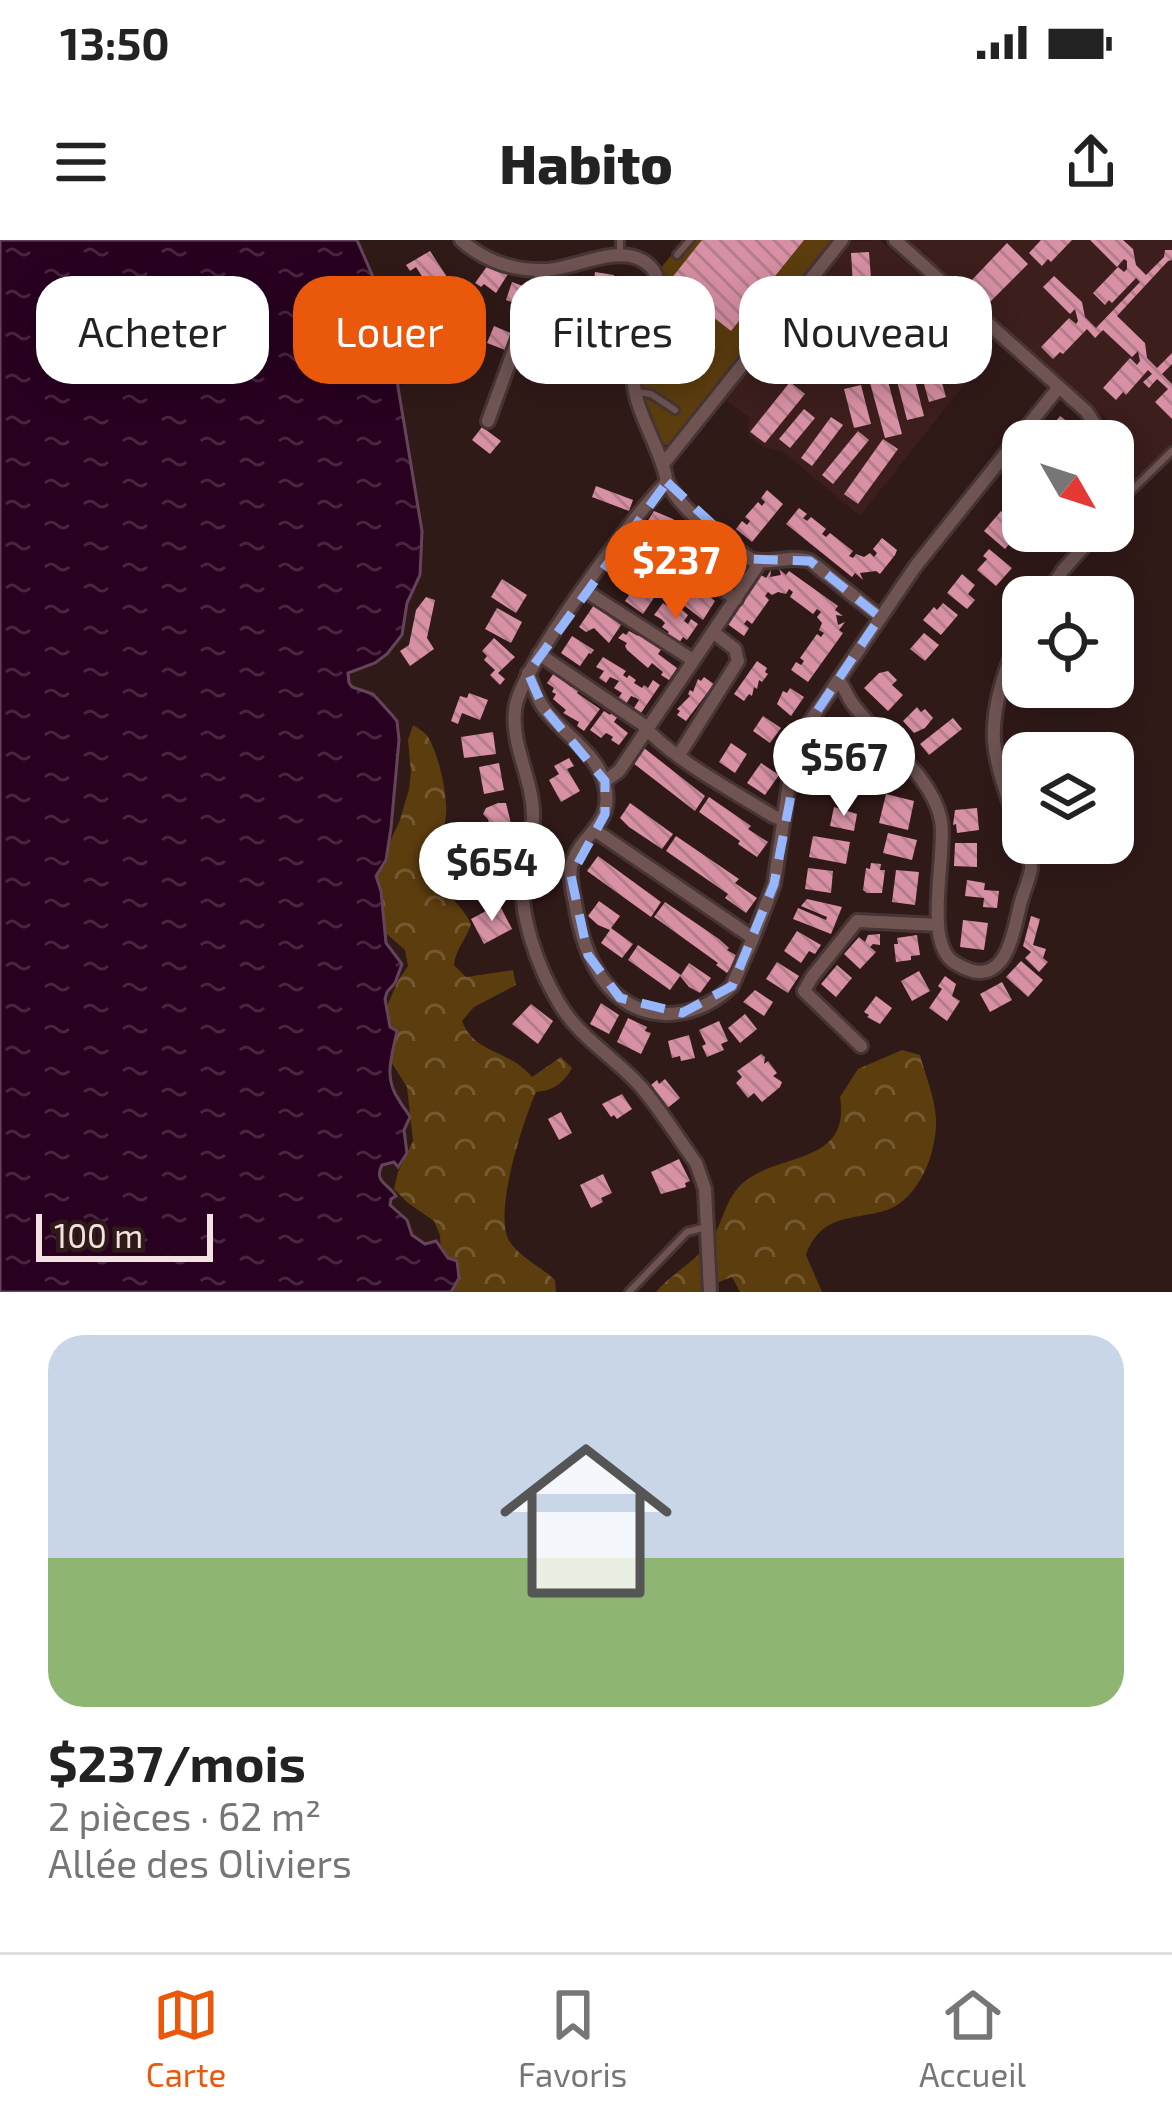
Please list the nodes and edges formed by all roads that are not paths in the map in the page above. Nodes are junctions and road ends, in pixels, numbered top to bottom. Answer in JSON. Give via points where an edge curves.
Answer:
{"nodes":[{"id":1,"x":461,"y":240,"type":"edge"},
{"id":2,"x":690,"y":240,"type":"edge"},
{"id":3,"x":842,"y":240,"type":"edge"},
{"id":4,"x":895,"y":240,"type":"edge"},
{"id":5,"x":620,"y":247,"type":"edge"},
{"id":6,"x":677,"y":255,"type":"dead end"},
{"id":7,"x":544,"y":270,"type":"junction"},
{"id":8,"x":1059,"y":387,"type":"junction"},
{"id":9,"x":637,"y":392,"type":"junction"},
{"id":10,"x":675,"y":410,"type":"dead end"},
{"id":11,"x":1092,"y":420,"type":"edge"},
{"id":12,"x":488,"y":421,"type":"dead end"},
{"id":13,"x":1172,"y":451,"type":"edge"},
{"id":14,"x":664,"y":463,"type":"junction"},
{"id":15,"x":667,"y":482,"type":"junction"},
{"id":16,"x":1134,"y":488,"type":"edge"},
{"id":17,"x":630,"y":526,"type":"junction"},
{"id":18,"x":1079,"y":552,"type":"edge"},
{"id":19,"x":760,"y":562,"type":"junction"},
{"id":20,"x":1059,"y":576,"type":"edge"},
{"id":21,"x":584,"y":590,"type":"junction"},
{"id":22,"x":736,"y":599,"type":"junction"},
{"id":23,"x":880,"y":617,"type":"junction"},
{"id":24,"x":713,"y":632,"type":"junction"},
{"id":25,"x":539,"y":655,"type":"junction"},
{"id":26,"x":693,"y":660,"type":"junction"},
{"id":27,"x":528,"y":673,"type":"junction"},
{"id":28,"x":838,"y":679,"type":"junction"},
{"id":29,"x":1002,"y":698,"type":"edge"},
{"id":30,"x":647,"y":730,"type":"junction"},
{"id":31,"x":679,"y":755,"type":"junction"},
{"id":32,"x":1002,"y":780,"type":"edge"},
{"id":33,"x":604,"y":781,"type":"junction"},
{"id":34,"x":782,"y":820,"type":"junction"},
{"id":35,"x":596,"y":831,"type":"junction"},
{"id":36,"x":1031,"y":864,"type":"edge"},
{"id":37,"x":938,"y":925,"type":"junction"},
{"id":38,"x":754,"y":938,"type":"junction"},
{"id":39,"x":861,"y":1046,"type":"dead end"},
{"id":40,"x":706,"y":1227,"type":"junction"},
{"id":41,"x":629,"y":1292,"type":"edge"},
{"id":42,"x":710,"y":1292,"type":"edge"}],
"edges":[{"from":1,"to":7,"type":"street","via":[[508,266]]},
{"from":2,"to":6,"type":"lane"},
{"from":3,"to":14,"type":"street"},
{"from":4,"to":8,"type":"street"},
{"from":5,"to":7,"type":"street"},
{"from":5,"to":9,"type":"street","via":[[660,282],[637,345]]},
{"from":7,"to":12,"type":"street"},
{"from":8,"to":11,"type":"street"},
{"from":8,"to":23,"type":"street"},
{"from":9,"to":10,"type":"lane"},
{"from":9,"to":14,"type":"street"},
{"from":13,"to":16,"type":"lane"},
{"from":14,"to":15,"type":"street"},
{"from":15,"to":17,"type":"street"},
{"from":15,"to":19,"type":"street","via":[[687,511]]},
{"from":17,"to":21,"type":"street"},
{"from":17,"to":22,"type":"street"},
{"from":18,"to":20,"type":"street"},
{"from":19,"to":22,"type":"street"},
{"from":19,"to":23,"type":"street","via":[[811,561]]},
{"from":21,"to":25,"type":"street"},
{"from":21,"to":26,"type":"street"},
{"from":22,"to":24,"type":"street"},
{"from":23,"to":28,"type":"street"},
{"from":24,"to":26,"type":"street"},
{"from":24,"to":31,"type":"street","via":[[735,649],[738,662]]},
{"from":25,"to":27,"type":"street"},
{"from":25,"to":30,"type":"street"},
{"from":26,"to":30,"type":"street"},
{"from":27,"to":33,"type":"street","via":[[543,707]]},
{"from":27,"to":40,"type":"street","via":[[514,715],[533,820],[525,920],[562,1009],[642,1089],[696,1162]]},
{"from":28,"to":34,"type":"street","via":[[793,756]]},
{"from":28,"to":37,"type":"street","via":[[934,800],[943,841]]},
{"from":29,"to":32,"type":"street","via":[[994,737]]},
{"from":30,"to":31,"type":"street"},
{"from":30,"to":33,"type":"street"},
{"from":31,"to":34,"type":"street"},
{"from":33,"to":35,"type":"street","via":[[605,814]]},
{"from":34,"to":38,"type":"street","via":[[774,884]]},
{"from":35,"to":38,"type":"street"},
{"from":35,"to":38,"type":"street","via":[[572,862],[577,918],[599,976],[620,998],[661,1014],[701,1007],[731,986]]},
{"from":36,"to":37,"type":"street","via":[[1008,953],[992,968],[967,969],[947,958]]},
{"from":37,"to":39,"type":"street","via":[[857,921],[804,991]]},
{"from":40,"to":41,"type":"lane","via":[[687,1232]]},
{"from":40,"to":42,"type":"street"}]}
